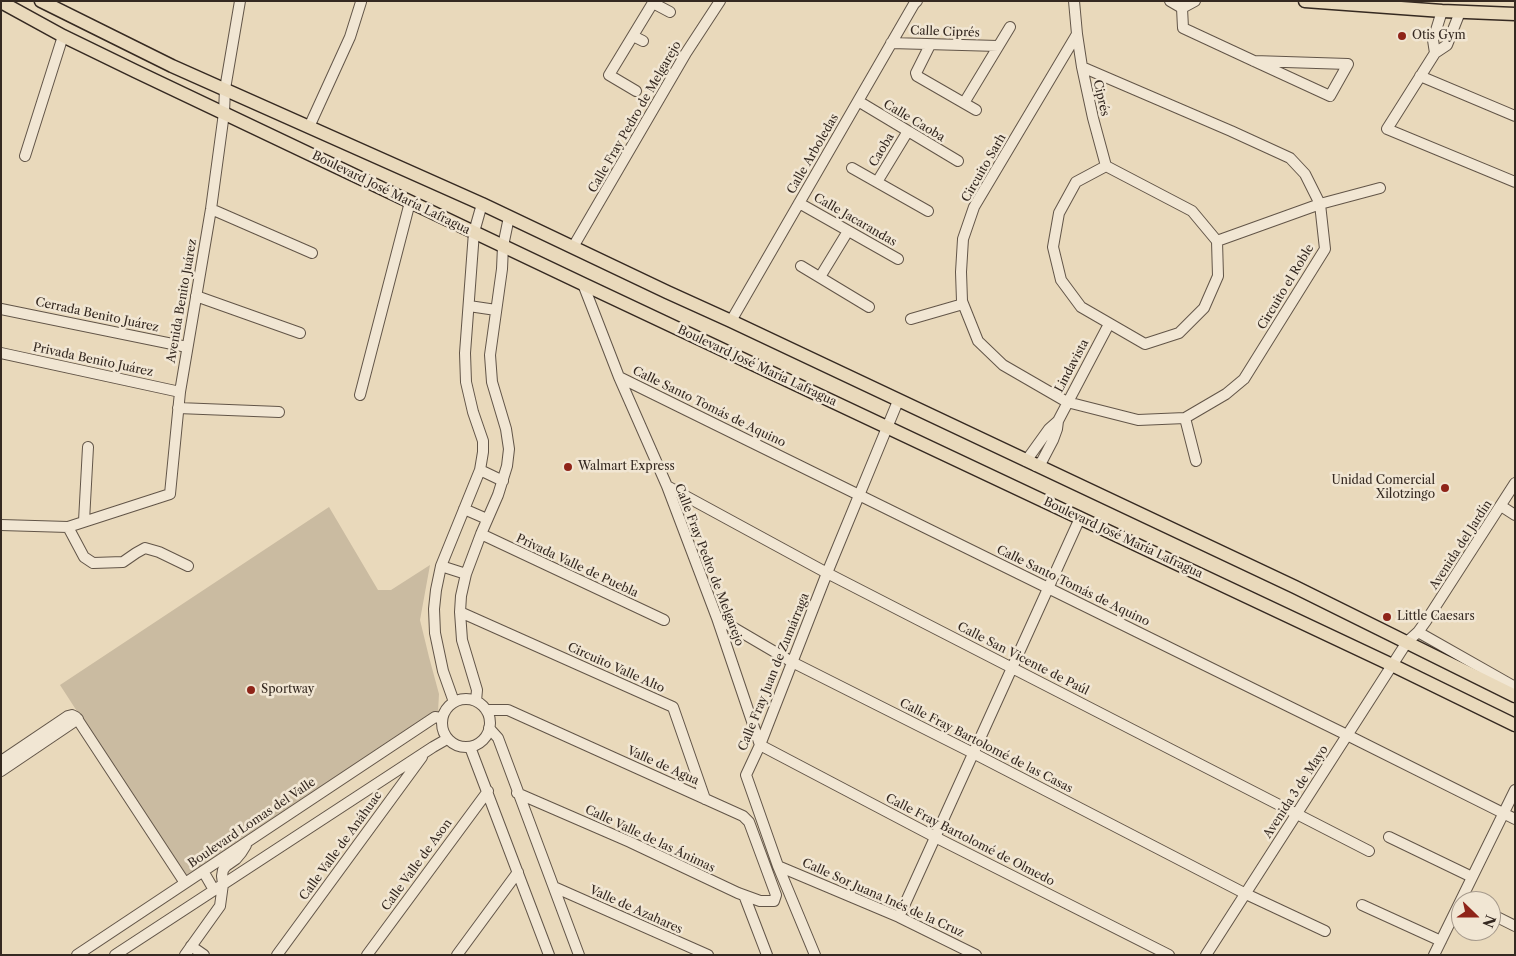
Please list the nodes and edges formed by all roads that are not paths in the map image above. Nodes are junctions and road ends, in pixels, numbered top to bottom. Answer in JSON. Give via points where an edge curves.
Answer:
{"nodes":[{"id":1,"x":41,"y":1,"type":"edge"},
{"id":2,"x":240,"y":1,"type":"edge"},
{"id":3,"x":720,"y":1,"type":"edge"},
{"id":4,"x":1074,"y":1,"type":"edge"},
{"id":5,"x":1170,"y":1,"type":"edge"},
{"id":6,"x":1195,"y":1,"type":"edge"},
{"id":7,"x":1305,"y":1,"type":"edge"},
{"id":8,"x":1,"y":2,"type":"edge"},
{"id":9,"x":361,"y":2,"type":"edge"},
{"id":10,"x":654,"y":2,"type":"edge"},
{"id":11,"x":915,"y":2,"type":"edge"},
{"id":12,"x":1182,"y":8,"type":"junction"},
{"id":13,"x":1442,"y":11,"type":"junction"},
{"id":14,"x":670,"y":12,"type":"dead end"},
{"id":15,"x":1460,"y":12,"type":"junction"},
{"id":16,"x":1515,"y":14,"type":"edge"},
{"id":17,"x":1010,"y":27,"type":"dead end"},
{"id":18,"x":1076,"y":34,"type":"junction"},
{"id":19,"x":63,"y":36,"type":"junction"},
{"id":20,"x":633,"y":36,"type":"junction"},
{"id":21,"x":643,"y":41,"type":"dead end"},
{"id":22,"x":891,"y":43,"type":"junction"},
{"id":23,"x":930,"y":45,"type":"junction"},
{"id":24,"x":998,"y":46,"type":"junction"},
{"id":25,"x":1435,"y":53,"type":"junction"},
{"id":26,"x":1254,"y":61,"type":"junction"},
{"id":27,"x":1082,"y":67,"type":"junction"},
{"id":28,"x":1420,"y":76,"type":"junction"},
{"id":29,"x":224,"y":90,"type":"junction"},
{"id":30,"x":636,"y":91,"type":"dead end"},
{"id":31,"x":858,"y":102,"type":"junction"},
{"id":32,"x":964,"y":103,"type":"junction"},
{"id":33,"x":976,"y":110,"type":"dead end"},
{"id":34,"x":224,"y":114,"type":"junction"},
{"id":35,"x":1515,"y":116,"type":"edge"},
{"id":36,"x":309,"y":127,"type":"junction"},
{"id":37,"x":908,"y":131,"type":"junction"},
{"id":38,"x":25,"y":156,"type":"dead end"},
{"id":39,"x":958,"y":161,"type":"dead end"},
{"id":40,"x":1106,"y":166,"type":"junction"},
{"id":41,"x":852,"y":168,"type":"dead end"},
{"id":42,"x":877,"y":182,"type":"junction"},
{"id":43,"x":1515,"y":182,"type":"edge"},
{"id":44,"x":1380,"y":188,"type":"dead end"},
{"id":45,"x":410,"y":202,"type":"junction"},
{"id":46,"x":799,"y":203,"type":"junction"},
{"id":47,"x":482,"y":204,"type":"junction"},
{"id":48,"x":1320,"y":204,"type":"junction"},
{"id":49,"x":211,"y":209,"type":"junction"},
{"id":50,"x":928,"y":211,"type":"dead end"},
{"id":51,"x":509,"y":217,"type":"junction"},
{"id":52,"x":848,"y":231,"type":"junction"},
{"id":53,"x":474,"y":232,"type":"junction"},
{"id":54,"x":1217,"y":240,"type":"junction"},
{"id":55,"x":503,"y":246,"type":"junction"},
{"id":56,"x":574,"y":247,"type":"junction"},
{"id":57,"x":312,"y":254,"type":"dead end"},
{"id":58,"x":898,"y":259,"type":"dead end"},
{"id":59,"x":801,"y":266,"type":"dead end"},
{"id":60,"x":820,"y":277,"type":"junction"},
{"id":61,"x":583,"y":284,"type":"junction"},
{"id":62,"x":196,"y":296,"type":"junction"},
{"id":63,"x":963,"y":304,"type":"junction"},
{"id":64,"x":469,"y":306,"type":"junction"},
{"id":65,"x":869,"y":307,"type":"dead end"},
{"id":66,"x":1,"y":309,"type":"edge"},
{"id":67,"x":496,"y":310,"type":"junction"},
{"id":68,"x":911,"y":320,"type":"dead end"},
{"id":69,"x":731,"y":321,"type":"junction"},
{"id":70,"x":1109,"y":324,"type":"junction"},
{"id":71,"x":300,"y":333,"type":"dead end"},
{"id":72,"x":187,"y":347,"type":"junction"},
{"id":73,"x":1,"y":353,"type":"edge"},
{"id":74,"x":619,"y":377,"type":"junction"},
{"id":75,"x":180,"y":392,"type":"junction"},
{"id":76,"x":360,"y":395,"type":"dead end"},
{"id":77,"x":898,"y":400,"type":"junction"},
{"id":78,"x":1067,"y":402,"type":"junction"},
{"id":79,"x":178,"y":408,"type":"junction"},
{"id":80,"x":279,"y":412,"type":"dead end"},
{"id":81,"x":1185,"y":418,"type":"junction"},
{"id":82,"x":888,"y":427,"type":"junction"},
{"id":83,"x":88,"y":447,"type":"dead end"},
{"id":84,"x":1196,"y":461,"type":"dead end"},
{"id":85,"x":1031,"y":463,"type":"junction"},
{"id":86,"x":480,"y":470,"type":"junction"},
{"id":87,"x":503,"y":481,"type":"junction"},
{"id":88,"x":1515,"y":483,"type":"edge"},
{"id":89,"x":666,"y":486,"type":"junction"},
{"id":90,"x":860,"y":496,"type":"junction"},
{"id":91,"x":1501,"y":506,"type":"junction"},
{"id":92,"x":464,"y":509,"type":"junction"},
{"id":93,"x":1515,"y":515,"type":"edge"},
{"id":94,"x":1080,"y":518,"type":"junction"},
{"id":95,"x":487,"y":519,"type":"junction"},
{"id":96,"x":84,"y":521,"type":"junction"},
{"id":97,"x":1,"y":526,"type":"edge"},
{"id":98,"x":68,"y":527,"type":"junction"},
{"id":99,"x":480,"y":534,"type":"junction"},
{"id":100,"x":188,"y":566,"type":"dead end"},
{"id":101,"x":442,"y":566,"type":"junction"},
{"id":102,"x":827,"y":573,"type":"junction"},
{"id":103,"x":466,"y":574,"type":"junction"},
{"id":104,"x":1048,"y":588,"type":"junction"},
{"id":105,"x":460,"y":612,"type":"junction"},
{"id":106,"x":717,"y":618,"type":"junction"},
{"id":107,"x":664,"y":620,"type":"dead end"},
{"id":108,"x":1418,"y":632,"type":"junction"},
{"id":109,"x":1407,"y":642,"type":"junction"},
{"id":110,"x":792,"y":662,"type":"junction"},
{"id":111,"x":1392,"y":665,"type":"junction"},
{"id":112,"x":1012,"y":668,"type":"junction"},
{"id":113,"x":1515,"y":687,"type":"edge"},
{"id":114,"x":1515,"y":696,"type":"edge"},
{"id":115,"x":476,"y":701,"type":"junction"},
{"id":116,"x":454,"y":702,"type":"junction"},
{"id":117,"x":486,"y":710,"type":"junction"},
{"id":118,"x":442,"y":718,"type":"junction"},
{"id":119,"x":78,"y":719,"type":"junction"},
{"id":120,"x":1515,"y":726,"type":"edge"},
{"id":121,"x":489,"y":728,"type":"junction"},
{"id":122,"x":1347,"y":735,"type":"junction"},
{"id":123,"x":447,"y":739,"type":"junction"},
{"id":124,"x":760,"y":745,"type":"junction"},
{"id":125,"x":470,"y":747,"type":"junction"},
{"id":126,"x":426,"y":752,"type":"junction"},
{"id":127,"x":973,"y":753,"type":"junction"},
{"id":128,"x":1,"y":761,"type":"edge"},
{"id":129,"x":1,"y":771,"type":"edge"},
{"id":130,"x":1515,"y":790,"type":"edge"},
{"id":131,"x":488,"y":791,"type":"junction"},
{"id":132,"x":517,"y":793,"type":"junction"},
{"id":133,"x":705,"y":798,"type":"junction"},
{"id":134,"x":1503,"y":813,"type":"junction"},
{"id":135,"x":1297,"y":814,"type":"junction"},
{"id":136,"x":1515,"y":819,"type":"edge"},
{"id":137,"x":935,"y":837,"type":"junction"},
{"id":138,"x":1389,"y":837,"type":"dead end"},
{"id":139,"x":248,"y":841,"type":"junction"},
{"id":140,"x":1370,"y":851,"type":"dead end"},
{"id":141,"x":778,"y":866,"type":"junction"},
{"id":142,"x":203,"y":871,"type":"junction"},
{"id":143,"x":518,"y":872,"type":"junction"},
{"id":144,"x":1472,"y":877,"type":"junction"},
{"id":145,"x":185,"y":882,"type":"junction"},
{"id":146,"x":224,"y":884,"type":"junction"},
{"id":147,"x":554,"y":887,"type":"junction"},
{"id":148,"x":214,"y":890,"type":"junction"},
{"id":149,"x":1467,"y":891,"type":"edge"},
{"id":150,"x":1246,"y":894,"type":"junction"},
{"id":151,"x":744,"y":895,"type":"junction"},
{"id":152,"x":774,"y":901,"type":"joint"},
{"id":153,"x":1362,"y":905,"type":"dead end"},
{"id":154,"x":899,"y":917,"type":"junction"},
{"id":155,"x":1501,"y":919,"type":"edge"},
{"id":156,"x":1451,"y":922,"type":"edge"},
{"id":157,"x":1515,"y":926,"type":"edge"},
{"id":158,"x":1325,"y":931,"type":"dead end"},
{"id":159,"x":1441,"y":941,"type":"junction"},
{"id":160,"x":192,"y":946,"type":"junction"},
{"id":161,"x":549,"y":954,"type":"edge"},
{"id":162,"x":77,"y":955,"type":"edge"},
{"id":163,"x":115,"y":955,"type":"edge"},
{"id":164,"x":185,"y":955,"type":"edge"},
{"id":165,"x":204,"y":955,"type":"edge"},
{"id":166,"x":277,"y":955,"type":"edge"},
{"id":167,"x":367,"y":955,"type":"edge"},
{"id":168,"x":457,"y":955,"type":"edge"},
{"id":169,"x":579,"y":955,"type":"edge"},
{"id":170,"x":708,"y":955,"type":"edge"},
{"id":171,"x":767,"y":955,"type":"edge"},
{"id":172,"x":815,"y":955,"type":"edge"},
{"id":173,"x":976,"y":955,"type":"edge"},
{"id":174,"x":1169,"y":955,"type":"edge"},
{"id":175,"x":1206,"y":955,"type":"edge"},
{"id":176,"x":1434,"y":955,"type":"edge"}],
"edges":[{"from":1,"to":29,"type":"main road","name":"Boulevard José María Lafragua"},
{"from":2,"to":29,"type":"street","name":"Avenida Benito Juárez"},
{"from":3,"to":56,"type":"street","name":"Calle Fray Pedro de Melgarejo","via":[[686,53]]},
{"from":4,"to":18,"type":"street"},
{"from":5,"to":12,"type":"street"},
{"from":6,"to":12,"type":"street"},
{"from":7,"to":13,"type":"main road"},
{"from":8,"to":19,"type":"main road","name":"Boulevard José María Lafragua"},
{"from":9,"to":36,"type":"street","via":[[350,37]]},
{"from":10,"to":14,"type":"street"},
{"from":10,"to":20,"type":"street"},
{"from":11,"to":22,"type":"street","name":"Calle Arboledas"},
{"from":12,"to":26,"type":"street","via":[[1183,28]]},
{"from":13,"to":15,"type":"main road"},
{"from":13,"to":25,"type":"street","via":[[1433,40]]},
{"from":15,"to":16,"type":"main road"},
{"from":15,"to":25,"type":"street","via":[[1447,45]]},
{"from":17,"to":24,"type":"street"},
{"from":18,"to":27,"type":"street","name":"Ciprés"},
{"from":18,"to":63,"type":"street","name":"Circuito Sarh","via":[[974,207],[963,239]]},
{"from":19,"to":34,"type":"main road","name":"Boulevard José María Lafragua"},
{"from":19,"to":38,"type":"street"},
{"from":20,"to":21,"type":"street"},
{"from":20,"to":30,"type":"street","via":[[609,75]]},
{"from":22,"to":23,"type":"street","name":"Calle Ciprés"},
{"from":22,"to":31,"type":"street","name":"Calle Arboledas"},
{"from":23,"to":24,"type":"street","name":"Calle Ciprés"},
{"from":23,"to":32,"type":"street","via":[[917,76]]},
{"from":24,"to":32,"type":"street"},
{"from":25,"to":28,"type":"street"},
{"from":26,"to":26,"type":"street","via":[[1330,96],[1348,64],[1264,62]]},
{"from":27,"to":40,"type":"street","name":"Ciprés"},
{"from":27,"to":48,"type":"street","name":"Circuito el Roble","via":[[1290,158],[1305,174]]},
{"from":28,"to":35,"type":"street"},
{"from":28,"to":43,"type":"street","via":[[1387,129]]},
{"from":29,"to":34,"type":"street","name":"Avenida Benito Juárez"},
{"from":29,"to":36,"type":"main road","name":"Boulevard José María Lafragua"},
{"from":31,"to":37,"type":"street","name":"Calle Caoba"},
{"from":31,"to":46,"type":"street","name":"Calle Arboledas"},
{"from":32,"to":33,"type":"street"},
{"from":34,"to":45,"type":"main road","name":"Boulevard José María Lafragua"},
{"from":34,"to":49,"type":"street","name":"Avenida Benito Juárez"},
{"from":36,"to":47,"type":"main road","name":"Boulevard José María Lafragua"},
{"from":37,"to":39,"type":"street","name":"Calle Caoba"},
{"from":37,"to":42,"type":"street","name":"Caoba"},
{"from":40,"to":54,"type":"street","via":[[1192,211]]},
{"from":40,"to":70,"type":"street","via":[[1076,182],[1059,213],[1053,247],[1061,280],[1081,307]]},
{"from":41,"to":42,"type":"street"},
{"from":42,"to":50,"type":"street"},
{"from":44,"to":48,"type":"street"},
{"from":45,"to":53,"type":"main road","name":"Boulevard José María Lafragua"},
{"from":45,"to":76,"type":"street"},
{"from":46,"to":52,"type":"street","name":"Calle Jacarandas"},
{"from":46,"to":69,"type":"street","name":"Calle Arboledas"},
{"from":47,"to":51,"type":"main road","name":"Boulevard José María Lafragua"},
{"from":47,"to":53,"type":"street"},
{"from":48,"to":54,"type":"street"},
{"from":48,"to":81,"type":"street","name":"Circuito el Roble","via":[[1325,249],[1244,379],[1226,394]]},
{"from":49,"to":57,"type":"street"},
{"from":49,"to":62,"type":"street","name":"Avenida Benito Juárez"},
{"from":51,"to":55,"type":"street"},
{"from":51,"to":56,"type":"main road","name":"Boulevard José María Lafragua"},
{"from":52,"to":58,"type":"street","name":"Calle Jacarandas"},
{"from":52,"to":60,"type":"street"},
{"from":53,"to":55,"type":"main road","name":"Boulevard José María Lafragua"},
{"from":53,"to":64,"type":"street"},
{"from":54,"to":70,"type":"street","via":[[1218,276],[1204,308],[1179,333],[1145,344]]},
{"from":55,"to":61,"type":"main road","name":"Boulevard José María Lafragua"},
{"from":55,"to":67,"type":"street"},
{"from":56,"to":69,"type":"main road","name":"Boulevard José María Lafragua"},
{"from":59,"to":60,"type":"street"},
{"from":60,"to":65,"type":"street"},
{"from":61,"to":74,"type":"street","name":"Calle Fray Pedro de Melgarejo"},
{"from":61,"to":82,"type":"main road","name":"Boulevard José María Lafragua"},
{"from":62,"to":71,"type":"street"},
{"from":62,"to":72,"type":"street","name":"Avenida Benito Juárez"},
{"from":63,"to":68,"type":"street"},
{"from":63,"to":78,"type":"street","name":"Circuito Sarh","via":[[978,341],[1003,365]]},
{"from":64,"to":67,"type":"street"},
{"from":64,"to":86,"type":"street","via":[[466,382],[483,441]]},
{"from":66,"to":72,"type":"street","name":"Cerrada Benito Juárez"},
{"from":67,"to":87,"type":"street","via":[[490,355],[492,382],[509,449]]},
{"from":69,"to":77,"type":"main road","name":"Boulevard José María Lafragua"},
{"from":70,"to":78,"type":"street","name":"Lindavista"},
{"from":72,"to":75,"type":"street","name":"Avenida Benito Juárez"},
{"from":73,"to":75,"type":"street","name":"Privada Benito Juárez"},
{"from":74,"to":89,"type":"street","name":"Calle Fray Pedro de Melgarejo"},
{"from":74,"to":90,"type":"street","name":"Calle Santo Tomás de Aquino"},
{"from":75,"to":79,"type":"street","name":"Avenida Benito Juárez"},
{"from":77,"to":82,"type":"street","name":"Calle Fray Juan de Zumárraga"},
{"from":77,"to":85,"type":"main road","name":"Boulevard José María Lafragua"},
{"from":78,"to":81,"type":"street","name":"Circuito el Roble","via":[[1138,420]]},
{"from":78,"to":85,"type":"street","name":"Lindavista","via":[[1042,461]]},
{"from":79,"to":80,"type":"street"},
{"from":79,"to":96,"type":"street","name":"Avenida Benito Juárez","via":[[170,494]]},
{"from":81,"to":84,"type":"street"},
{"from":82,"to":90,"type":"street","name":"Calle Fray Juan de Zumárraga"},
{"from":82,"to":94,"type":"main road","name":"Boulevard José María Lafragua"},
{"from":83,"to":96,"type":"street"},
{"from":85,"to":109,"type":"main road","name":"Boulevard José María Lafragua"},
{"from":86,"to":87,"type":"street"},
{"from":86,"to":92,"type":"street"},
{"from":87,"to":95,"type":"street"},
{"from":88,"to":91,"type":"street","name":"Avenida del Jardín"},
{"from":89,"to":102,"type":"street","name":"Calle San Vicente de Paúl"},
{"from":89,"to":106,"type":"street","name":"Calle Fray Pedro de Melgarejo"},
{"from":90,"to":102,"type":"street","name":"Calle Fray Juan de Zumárraga"},
{"from":90,"to":104,"type":"street","name":"Calle Santo Tomás de Aquino"},
{"from":91,"to":93,"type":"street"},
{"from":91,"to":108,"type":"street","name":"Avenida del Jardín"},
{"from":92,"to":95,"type":"street"},
{"from":92,"to":101,"type":"street"},
{"from":94,"to":104,"type":"street"},
{"from":94,"to":111,"type":"main road","name":"Boulevard José María Lafragua"},
{"from":95,"to":99,"type":"street"},
{"from":96,"to":98,"type":"street"},
{"from":97,"to":98,"type":"street"},
{"from":98,"to":100,"type":"street","via":[[84,557],[93,563],[123,562],[145,548]]},
{"from":99,"to":103,"type":"street"},
{"from":99,"to":107,"type":"street","name":"Privada Valle de Puebla"},
{"from":101,"to":103,"type":"street"},
{"from":101,"to":116,"type":"street","via":[[436,590],[434,633]]},
{"from":102,"to":110,"type":"street","name":"Calle Fray Juan de Zumárraga"},
{"from":102,"to":112,"type":"street","name":"Calle San Vicente de Paúl"},
{"from":103,"to":105,"type":"street"},
{"from":104,"to":112,"type":"street"},
{"from":104,"to":122,"type":"street","name":"Calle Santo Tomás de Aquino"},
{"from":105,"to":115,"type":"street","via":[[462,640],[477,690]]},
{"from":105,"to":133,"type":"street","name":"Circuito Valle Alto","via":[[673,707]]},
{"from":106,"to":110,"type":"street","name":"Calle Fray Bartolomé de las Casas"},
{"from":106,"to":124,"type":"street","name":"Calle Fray Pedro de Melgarejo"},
{"from":108,"to":109,"type":"street","name":"Avenida del Jardín"},
{"from":108,"to":113,"type":"street"},
{"from":109,"to":111,"type":"street","name":"Avenida 3 de Mayo"},
{"from":109,"to":114,"type":"main road","name":"Boulevard José María Lafragua"},
{"from":110,"to":124,"type":"street","name":"Calle Fray Juan de Zumárraga"},
{"from":110,"to":127,"type":"street","name":"Calle Fray Bartolomé de las Casas"},
{"from":111,"to":120,"type":"main road","name":"Boulevard José María Lafragua"},
{"from":111,"to":122,"type":"street","name":"Avenida 3 de Mayo"},
{"from":112,"to":127,"type":"street"},
{"from":112,"to":135,"type":"street","name":"Calle San Vicente de Paúl"},
{"from":115,"to":116,"type":"street"},
{"from":115,"to":117,"type":"street"},
{"from":116,"to":118,"type":"street","via":[[444,711]]},
{"from":117,"to":121,"type":"street"},
{"from":117,"to":133,"type":"street","name":"Valle de Agua","via":[[508,710]]},
{"from":118,"to":123,"type":"street","via":[[443,733]]},
{"from":118,"to":139,"type":"street","name":"Boulevard Lomas del Valle","via":[[435,717]]},
{"from":119,"to":128,"type":"street","via":[[68,716]]},
{"from":119,"to":129,"type":"street"},
{"from":119,"to":145,"type":"street"},
{"from":121,"to":125,"type":"street","via":[[483,740]]},
{"from":121,"to":132,"type":"street","via":[[498,738]]},
{"from":122,"to":134,"type":"street","name":"Calle Santo Tomás de Aquino"},
{"from":122,"to":135,"type":"street","name":"Avenida 3 de Mayo"},
{"from":123,"to":125,"type":"street","via":[[456,745]]},
{"from":123,"to":126,"type":"street"},
{"from":124,"to":137,"type":"street","name":"Calle Fray Bartolomé de Olmedo"},
{"from":124,"to":141,"type":"street","name":"Calle Fray Juan de Zumárraga","via":[[746,775]]},
{"from":125,"to":131,"type":"street"},
{"from":126,"to":146,"type":"street"},
{"from":126,"to":166,"type":"street","name":"Calle Valle de Anáhuac"},
{"from":127,"to":137,"type":"street"},
{"from":127,"to":150,"type":"street","name":"Calle Fray Bartolomé de las Casas"},
{"from":130,"to":134,"type":"street"},
{"from":131,"to":143,"type":"street"},
{"from":131,"to":167,"type":"street","name":"Calle Valle de Ason"},
{"from":132,"to":147,"type":"street"},
{"from":132,"to":151,"type":"street","name":"Calle Valle de las Ánimas"},
{"from":133,"to":152,"type":"street","name":"Valle de Agua","via":[[749,822],[776,895]]},
{"from":134,"to":136,"type":"street","name":"Calle Santo Tomás de Aquino"},
{"from":134,"to":144,"type":"street"},
{"from":135,"to":140,"type":"street","name":"Calle San Vicente de Paúl"},
{"from":135,"to":150,"type":"street","name":"Avenida 3 de Mayo"},
{"from":137,"to":154,"type":"street"},
{"from":137,"to":174,"type":"street","name":"Calle Fray Bartolomé de Olmedo"},
{"from":138,"to":144,"type":"street"},
{"from":139,"to":142,"type":"street","name":"Boulevard Lomas del Valle"},
{"from":139,"to":146,"type":"street","via":[[241,853],[223,870]]},
{"from":141,"to":154,"type":"street","name":"Calle Sor Juana Inés de la Cruz"},
{"from":141,"to":172,"type":"street","name":"Calle Fray Juan de Zumárraga"},
{"from":142,"to":145,"type":"street","name":"Boulevard Lomas del Valle"},
{"from":142,"to":148,"type":"street"},
{"from":143,"to":161,"type":"street"},
{"from":143,"to":168,"type":"street"},
{"from":144,"to":149,"type":"street"},
{"from":145,"to":162,"type":"street","name":"Boulevard Lomas del Valle"},
{"from":146,"to":148,"type":"street"},
{"from":146,"to":160,"type":"street","via":[[220,906]]},
{"from":147,"to":169,"type":"street"},
{"from":147,"to":170,"type":"street","name":"Valle de Azahares"},
{"from":148,"to":163,"type":"street"},
{"from":150,"to":158,"type":"street","name":"Calle Fray Bartolomé de las Casas"},
{"from":150,"to":175,"type":"street","name":"Avenida 3 de Mayo"},
{"from":151,"to":152,"type":"street","name":"Calle Valle de las Ánimas","via":[[760,901]]},
{"from":151,"to":171,"type":"street"},
{"from":153,"to":159,"type":"street"},
{"from":154,"to":173,"type":"street","name":"Calle Sor Juana Inés de la Cruz"},
{"from":155,"to":157,"type":"street"},
{"from":156,"to":159,"type":"street"},
{"from":159,"to":176,"type":"street"},
{"from":160,"to":164,"type":"street"},
{"from":160,"to":165,"type":"street"}]}
